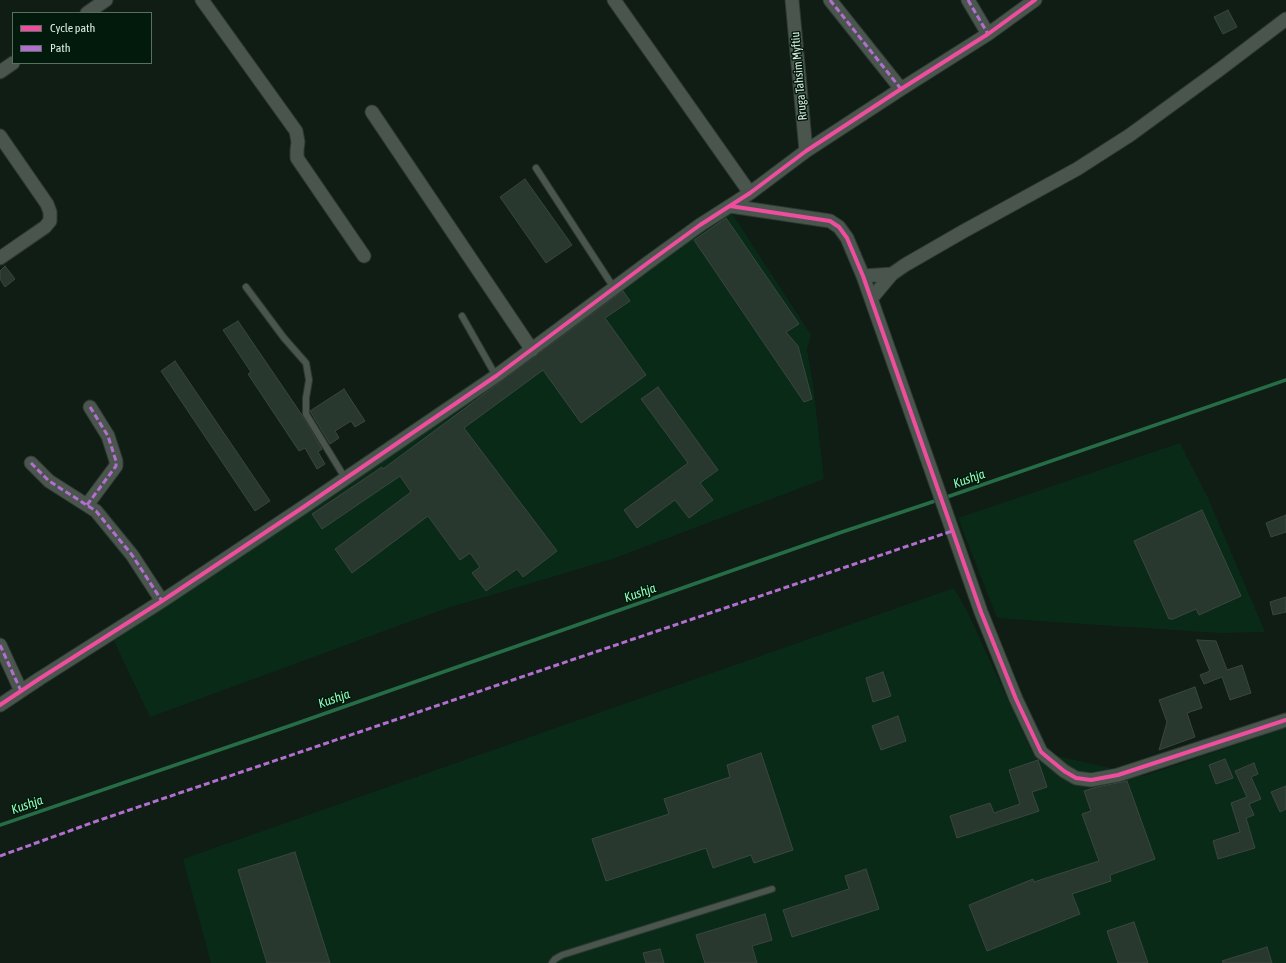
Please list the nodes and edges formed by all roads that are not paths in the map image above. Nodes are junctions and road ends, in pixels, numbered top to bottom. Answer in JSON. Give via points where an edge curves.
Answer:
{"nodes":[{"id":1,"x":106,"y":0,"type":"edge"},
{"id":2,"x":202,"y":0,"type":"edge"},
{"id":3,"x":614,"y":0,"type":"edge"},
{"id":4,"x":792,"y":0,"type":"edge"},
{"id":5,"x":830,"y":0,"type":"edge"},
{"id":6,"x":968,"y":0,"type":"edge"},
{"id":7,"x":1035,"y":0,"type":"edge"},
{"id":8,"x":88,"y":12,"type":"edge"},
{"id":9,"x":1286,"y":19,"type":"edge"},
{"id":10,"x":988,"y":34,"type":"junction"},
{"id":11,"x":12,"y":64,"type":"edge"},
{"id":12,"x":0,"y":72,"type":"edge"},
{"id":13,"x":901,"y":89,"type":"junction"},
{"id":14,"x":372,"y":112,"type":"dead end"},
{"id":15,"x":0,"y":136,"type":"edge"},
{"id":16,"x":806,"y":151,"type":"junction"},
{"id":17,"x":536,"y":168,"type":"dead end"},
{"id":18,"x":750,"y":193,"type":"junction"},
{"id":19,"x":730,"y":206,"type":"junction"},
{"id":20,"x":364,"y":256,"type":"dead end"},
{"id":21,"x":0,"y":258,"type":"edge"},
{"id":22,"x":892,"y":274,"type":"junction"},
{"id":23,"x":863,"y":276,"type":"junction"},
{"id":24,"x":246,"y":287,"type":"dead end"},
{"id":25,"x":614,"y":288,"type":"junction"},
{"id":26,"x":870,"y":299,"type":"junction"},
{"id":27,"x":462,"y":316,"type":"dead end"},
{"id":28,"x":532,"y":350,"type":"junction"},
{"id":29,"x":496,"y":376,"type":"junction"},
{"id":30,"x":90,"y":407,"type":"dead end"},
{"id":31,"x":30,"y":463,"type":"dead end"},
{"id":32,"x":345,"y":478,"type":"junction"},
{"id":33,"x":87,"y":505,"type":"junction"},
{"id":34,"x":162,"y":601,"type":"junction"},
{"id":35,"x":0,"y":645,"type":"edge"},
{"id":36,"x":21,"y":691,"type":"junction"},
{"id":37,"x":0,"y":705,"type":"edge"},
{"id":38,"x":1286,"y":720,"type":"edge"},
{"id":39,"x":772,"y":889,"type":"dead end"},
{"id":40,"x":552,"y":963,"type":"edge"}],
"edges":[{"from":1,"to":8,"type":"street"},
{"from":2,"to":20,"type":"street","via":[[296,131],[298,158]]},
{"from":3,"to":18,"type":"street"},
{"from":4,"to":16,"type":"street","name":"Rruga Tahsim Myftiu"},
{"from":5,"to":13,"type":"street"},
{"from":6,"to":10,"type":"street"},
{"from":7,"to":10,"type":"street"},
{"from":9,"to":22,"type":"street","via":[[1220,70],[1084,165],[905,264]]},
{"from":10,"to":13,"type":"street"},
{"from":11,"to":12,"type":"street"},
{"from":13,"to":16,"type":"street"},
{"from":14,"to":28,"type":"street"},
{"from":15,"to":21,"type":"street","via":[[47,204],[50,221]]},
{"from":16,"to":18,"type":"street"},
{"from":17,"to":25,"type":"lane"},
{"from":18,"to":19,"type":"street"},
{"from":19,"to":23,"type":"street","via":[[830,221],[839,227],[847,238]]},
{"from":19,"to":25,"type":"street"},
{"from":22,"to":23,"type":"street"},
{"from":22,"to":26,"type":"street"},
{"from":23,"to":26,"type":"street"},
{"from":24,"to":32,"type":"lane","via":[[306,363],[309,380],[306,414]]},
{"from":25,"to":28,"type":"street"},
{"from":26,"to":38,"type":"street","via":[[981,612],[1016,700],[1041,752],[1076,778],[1091,780],[1118,775]]},
{"from":27,"to":29,"type":"lane"},
{"from":28,"to":29,"type":"street"},
{"from":29,"to":32,"type":"street"},
{"from":30,"to":33,"type":"street","via":[[108,436],[116,466]]},
{"from":31,"to":33,"type":"street","via":[[49,481]]},
{"from":32,"to":34,"type":"street"},
{"from":33,"to":34,"type":"street","via":[[96,511],[132,555]]},
{"from":34,"to":36,"type":"street"},
{"from":35,"to":36,"type":"street"},
{"from":36,"to":37,"type":"street"},
{"from":39,"to":40,"type":"lane","via":[[562,956]]}]}
